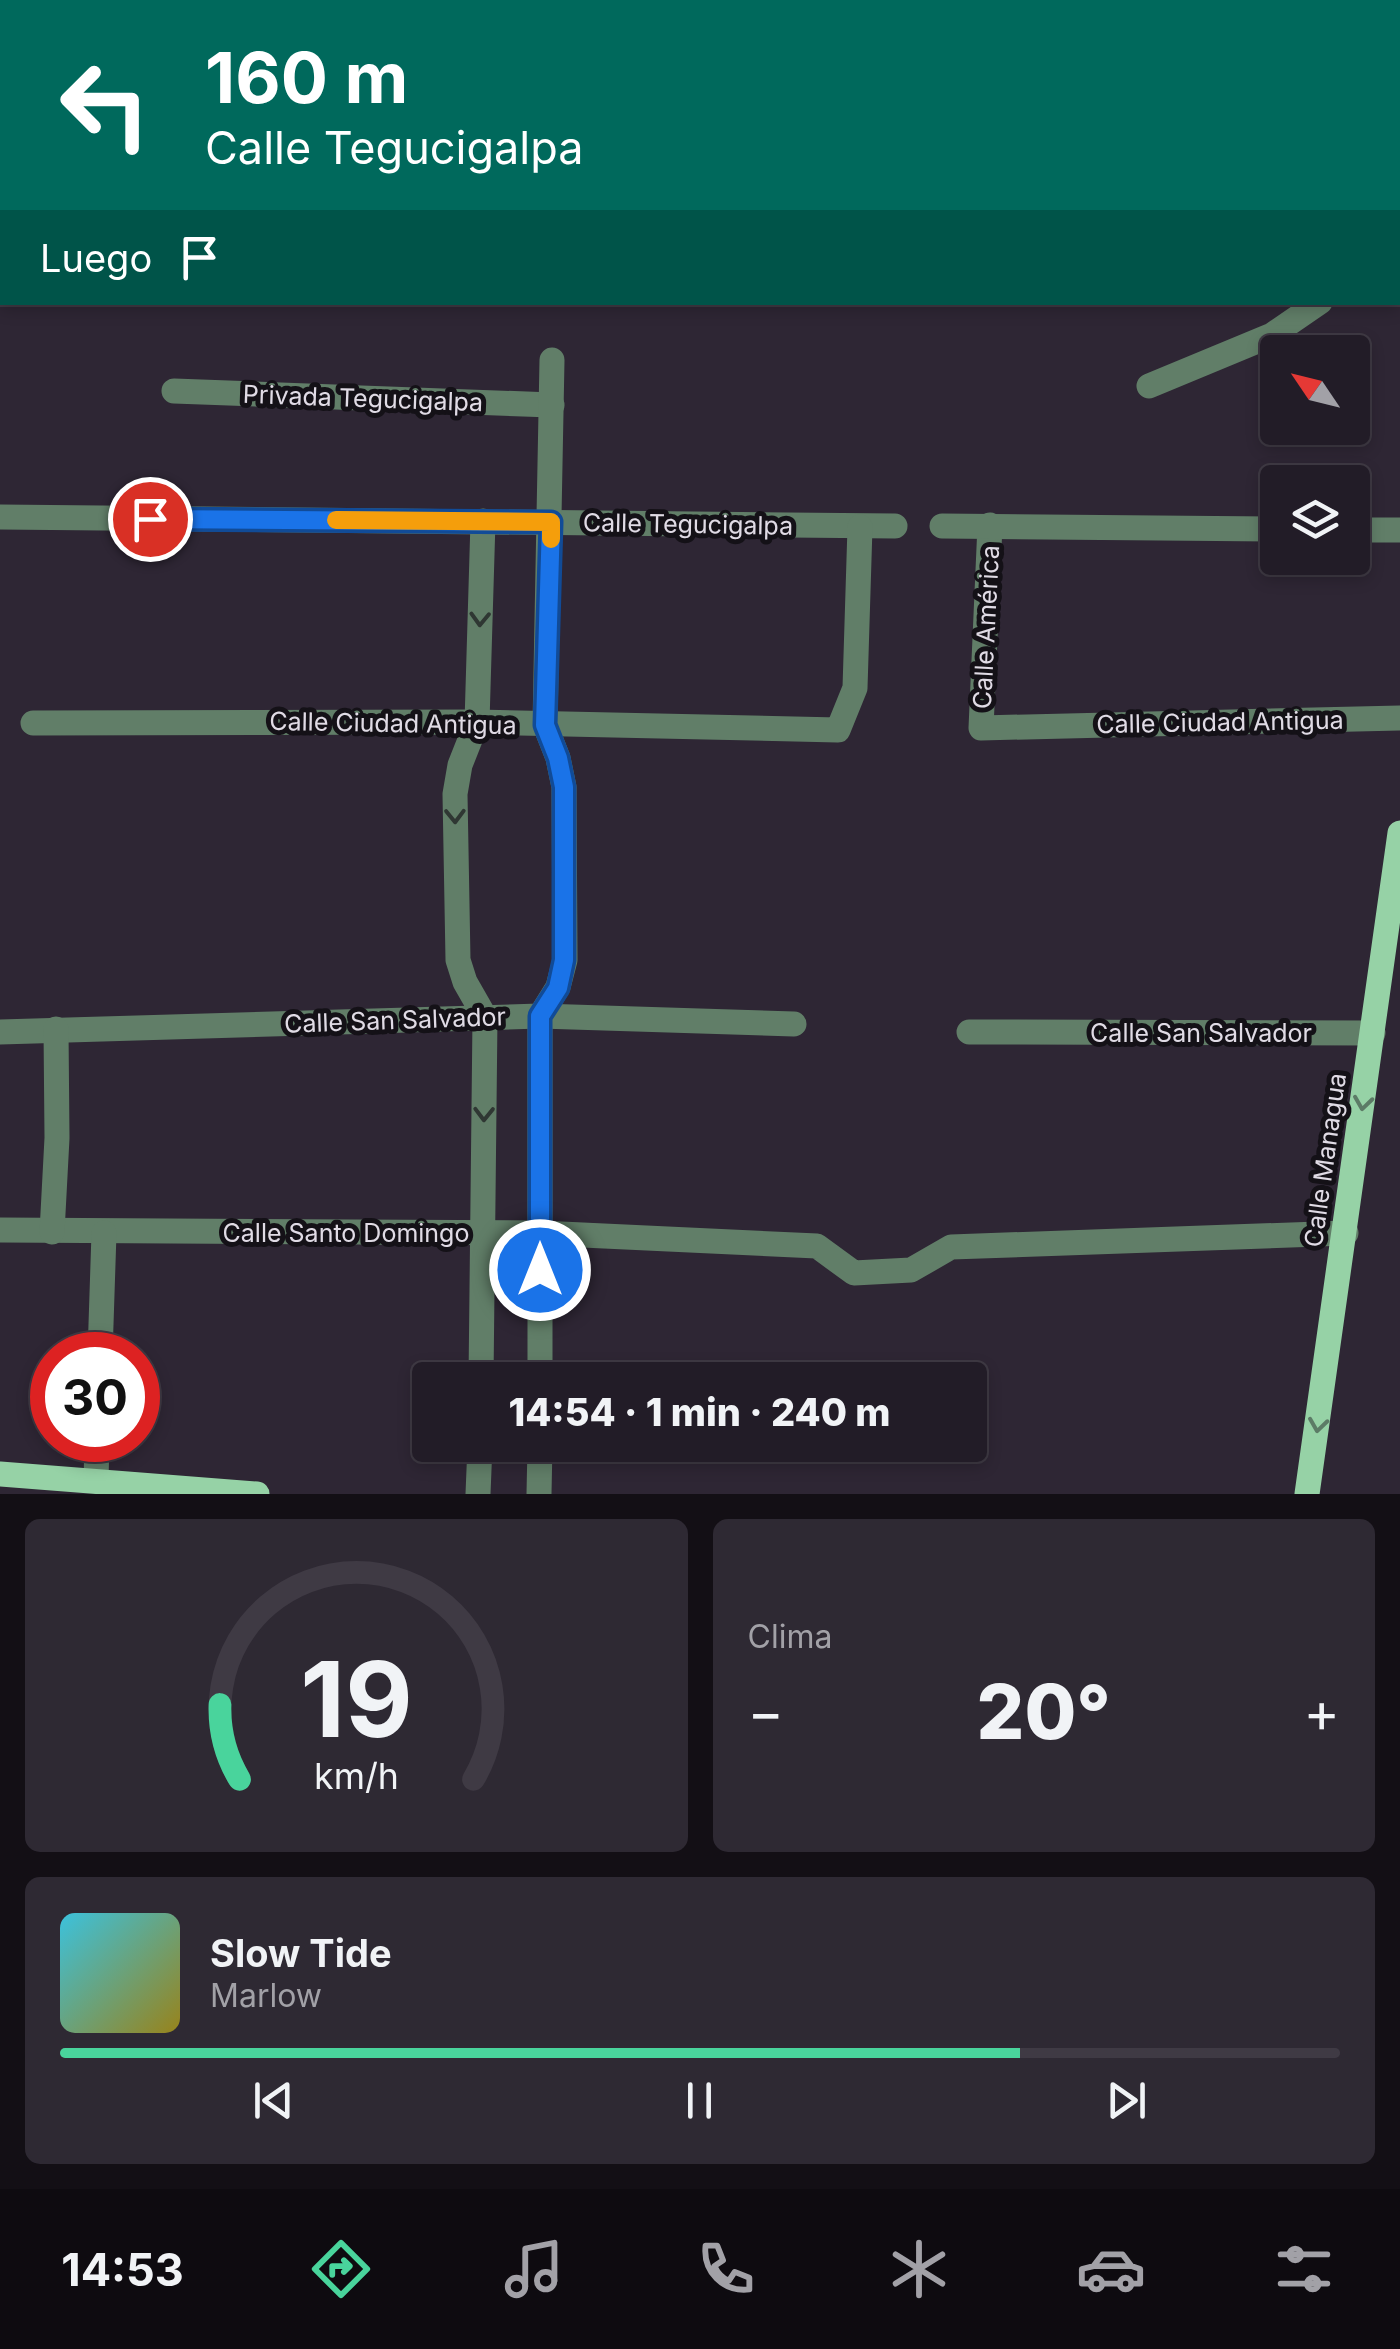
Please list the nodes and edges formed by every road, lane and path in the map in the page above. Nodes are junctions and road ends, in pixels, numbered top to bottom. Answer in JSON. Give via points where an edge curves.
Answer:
{"nodes":[{"id":1,"x":1316,"y":305,"type":"edge"},
{"id":2,"x":552,"y":360,"type":"dead end"},
{"id":3,"x":1149,"y":386,"type":"dead end"},
{"id":4,"x":174,"y":390,"type":"dead end"},
{"id":5,"x":552,"y":405,"type":"junction"},
{"id":6,"x":0,"y":517,"type":"edge"},
{"id":7,"x":483,"y":521,"type":"junction"},
{"id":8,"x":551,"y":522,"type":"junction"},
{"id":9,"x":990,"y":525,"type":"junction"},
{"id":10,"x":895,"y":526,"type":"dead end"},
{"id":11,"x":942,"y":526,"type":"dead end"},
{"id":12,"x":860,"y":527,"type":"junction"},
{"id":13,"x":1260,"y":529,"type":"edge"},
{"id":14,"x":1370,"y":530,"type":"edge"},
{"id":15,"x":1400,"y":530,"type":"edge"},
{"id":16,"x":1400,"y":718,"type":"edge"},
{"id":17,"x":477,"y":722,"type":"junction"},
{"id":18,"x":33,"y":723,"type":"dead end"},
{"id":19,"x":545,"y":725,"type":"junction"},
{"id":20,"x":981,"y":728,"type":"joint"},
{"id":21,"x":1400,"y":833,"type":"edge"},
{"id":22,"x":540,"y":1016,"type":"junction"},
{"id":23,"x":485,"y":1017,"type":"junction"},
{"id":24,"x":794,"y":1024,"type":"dead end"},
{"id":25,"x":56,"y":1029,"type":"junction"},
{"id":26,"x":0,"y":1032,"type":"edge"},
{"id":27,"x":969,"y":1032,"type":"dead end"},
{"id":28,"x":1373,"y":1033,"type":"junction"},
{"id":29,"x":0,"y":1230,"type":"edge"},
{"id":30,"x":52,"y":1232,"type":"junction"},
{"id":31,"x":104,"y":1233,"type":"junction"},
{"id":32,"x":1346,"y":1233,"type":"junction"},
{"id":33,"x":483,"y":1234,"type":"junction"},
{"id":34,"x":540,"y":1234,"type":"junction"},
{"id":35,"x":101,"y":1332,"type":"edge"},
{"id":36,"x":481,"y":1362,"type":"edge"},
{"id":37,"x":540,"y":1362,"type":"edge"},
{"id":38,"x":97,"y":1462,"type":"edge"},
{"id":39,"x":479,"y":1462,"type":"edge"},
{"id":40,"x":540,"y":1462,"type":"edge"},
{"id":41,"x":0,"y":1474,"type":"edge"},
{"id":42,"x":96,"y":1481,"type":"junction"},
{"id":43,"x":257,"y":1494,"type":"edge"},
{"id":44,"x":478,"y":1494,"type":"edge"},
{"id":45,"x":540,"y":1494,"type":"edge"},
{"id":46,"x":1308,"y":1494,"type":"edge"}],
"edges":[{"from":1,"to":3,"type":"street","via":[[1272,335]]},
{"from":2,"to":5,"type":"street"},
{"from":4,"to":5,"type":"street","name":"Privada Tegucigalpa"},
{"from":5,"to":8,"type":"street"},
{"from":6,"to":7,"type":"street","name":"Calle Tegucigalpa"},
{"from":7,"to":8,"type":"street","name":"Calle Tegucigalpa"},
{"from":7,"to":17,"type":"street","one_way":true},
{"from":8,"to":12,"type":"street","name":"Calle Tegucigalpa"},
{"from":8,"to":19,"type":"street"},
{"from":9,"to":11,"type":"street"},
{"from":9,"to":13,"type":"street"},
{"from":9,"to":20,"type":"street","name":"Calle América"},
{"from":10,"to":12,"type":"street","name":"Calle Tegucigalpa"},
{"from":12,"to":19,"type":"street","name":"Calle Ciudad Antigua","via":[[855,688],[838,730]]},
{"from":14,"to":15,"type":"street"},
{"from":16,"to":20,"type":"street","name":"Calle Ciudad Antigua"},
{"from":17,"to":18,"type":"street","name":"Calle Ciudad Antigua"},
{"from":17,"to":19,"type":"street","name":"Calle Ciudad Antigua"},
{"from":17,"to":23,"type":"street","one_way":true,"via":[[454,794],[458,960]]},
{"from":19,"to":22,"type":"street","via":[[564,787],[564,960],[558,988]]},
{"from":21,"to":28,"type":"main road","name":"Calle Managua"},
{"from":22,"to":23,"type":"street","name":"Calle San Salvador"},
{"from":22,"to":24,"type":"street","name":"Calle San Salvador"},
{"from":22,"to":34,"type":"street"},
{"from":23,"to":25,"type":"street","name":"Calle San Salvador"},
{"from":23,"to":33,"type":"street","one_way":true},
{"from":25,"to":26,"type":"street","name":"Calle San Salvador"},
{"from":25,"to":30,"type":"street"},
{"from":27,"to":28,"type":"street","name":"Calle San Salvador"},
{"from":28,"to":32,"type":"main road","name":"Calle Managua","one_way":true},
{"from":29,"to":30,"type":"street","name":"Calle Santo Domingo"},
{"from":30,"to":31,"type":"street","name":"Calle Santo Domingo"},
{"from":31,"to":33,"type":"street","name":"Calle Santo Domingo"},
{"from":31,"to":35,"type":"street"},
{"from":32,"to":34,"type":"street","name":"Calle Santo Domingo","via":[[951,1247],[911,1270],[854,1272],[817,1246]]},
{"from":32,"to":46,"type":"main road","name":"Calle Managua","one_way":true},
{"from":33,"to":34,"type":"street","name":"Calle Santo Domingo"},
{"from":33,"to":36,"type":"street"},
{"from":34,"to":37,"type":"street"},
{"from":38,"to":42,"type":"street"},
{"from":39,"to":44,"type":"street"},
{"from":40,"to":45,"type":"street"},
{"from":41,"to":42,"type":"main road"},
{"from":42,"to":43,"type":"main road"}]}
